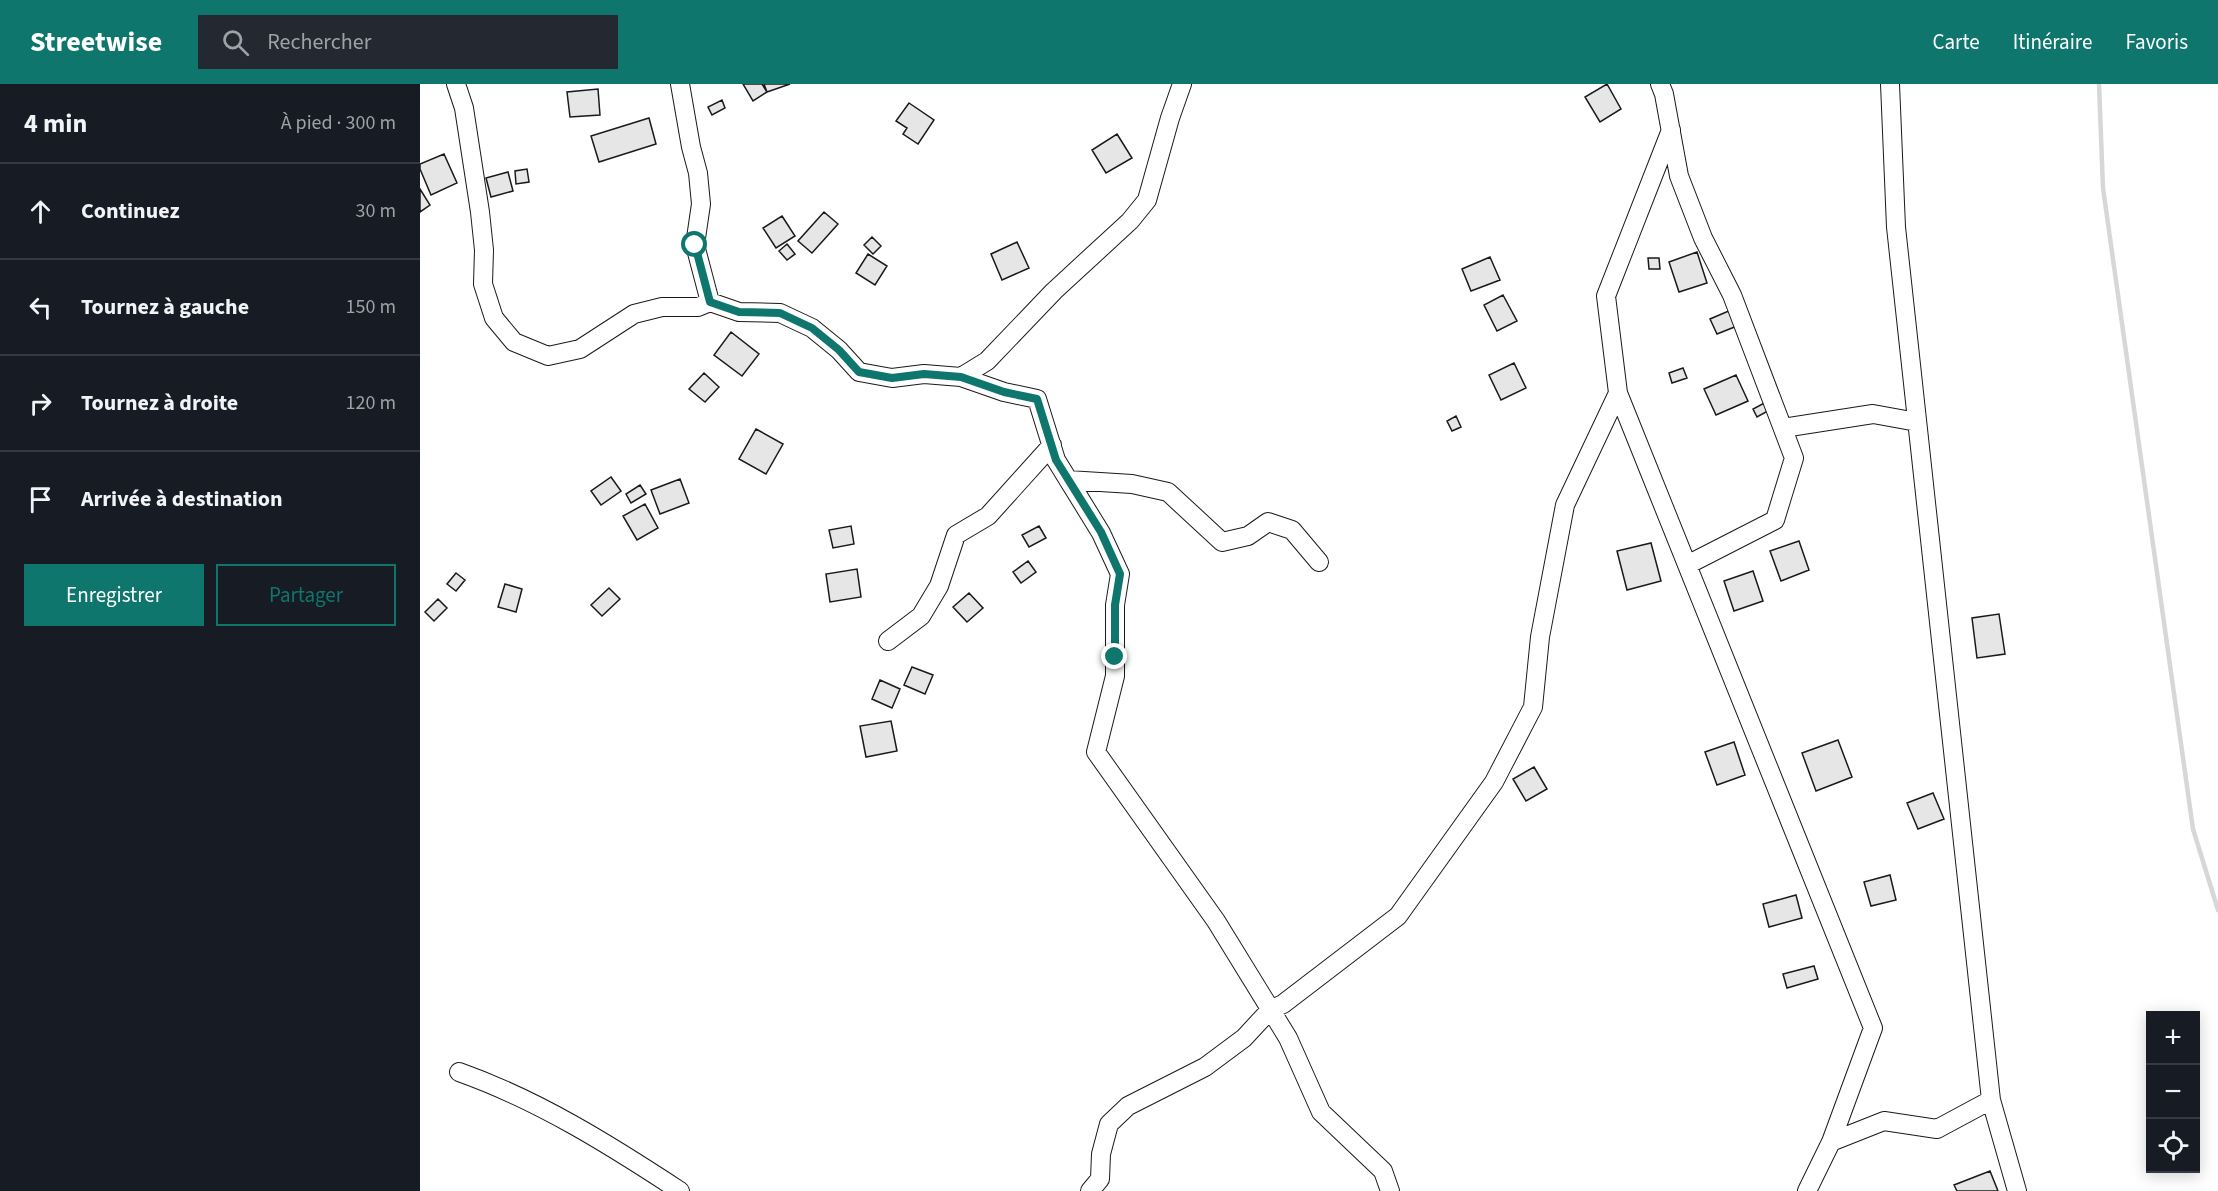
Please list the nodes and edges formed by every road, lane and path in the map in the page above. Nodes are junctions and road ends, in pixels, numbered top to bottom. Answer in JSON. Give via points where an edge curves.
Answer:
{"nodes":[{"id":1,"x":456,"y":84,"type":"edge"},
{"id":2,"x":680,"y":84,"type":"edge"},
{"id":3,"x":1182,"y":84,"type":"edge"},
{"id":4,"x":1660,"y":84,"type":"edge"},
{"id":5,"x":1890,"y":84,"type":"edge"},
{"id":6,"x":1671,"y":130,"type":"junction"},
{"id":7,"x":710,"y":302,"type":"junction"},
{"id":8,"x":961,"y":377,"type":"junction"},
{"id":9,"x":1618,"y":393,"type":"junction"},
{"id":10,"x":1917,"y":422,"type":"junction"},
{"id":11,"x":1783,"y":429,"type":"junction"},
{"id":12,"x":1052,"y":445,"type":"junction"},
{"id":13,"x":1068,"y":480,"type":"junction"},
{"id":14,"x":1319,"y":562,"type":"dead end"},
{"id":15,"x":1687,"y":565,"type":"junction"},
{"id":16,"x":888,"y":641,"type":"dead end"},
{"id":17,"x":1270,"y":1010,"type":"junction"},
{"id":18,"x":459,"y":1072,"type":"dead end"},
{"id":19,"x":1991,"y":1100,"type":"junction"},
{"id":20,"x":1831,"y":1142,"type":"junction"},
{"id":21,"x":680,"y":1191,"type":"edge"},
{"id":22,"x":1090,"y":1191,"type":"edge"},
{"id":23,"x":1390,"y":1191,"type":"edge"},
{"id":24,"x":1807,"y":1191,"type":"edge"},
{"id":25,"x":2017,"y":1191,"type":"edge"}],
"edges":[{"from":1,"to":7,"type":"street","via":[[464,108],[480,212],[483,284],[494,318],[514,342],[548,356],[580,349],[634,314],[698,307]]},
{"from":2,"to":7,"type":"street","via":[[701,204],[695,245]]},
{"from":3,"to":8,"type":"street","via":[[1147,200],[987,361]]},
{"from":4,"to":6,"type":"street"},
{"from":5,"to":10,"type":"street","via":[[1896,227]]},
{"from":6,"to":9,"type":"street","via":[[1606,296]]},
{"from":6,"to":11,"type":"street","via":[[1679,176],[1703,238],[1732,296]]},
{"from":7,"to":8,"type":"street","via":[[739,312],[780,313],[812,328],[859,372],[892,378],[924,374]]},
{"from":8,"to":12,"type":"street","via":[[1037,399]]},
{"from":9,"to":15,"type":"street"},
{"from":9,"to":17,"type":"street","via":[[1565,505],[1540,637],[1533,707],[1494,782],[1398,916]]},
{"from":10,"to":11,"type":"street","via":[[1873,414]]},
{"from":10,"to":19,"type":"street"},
{"from":11,"to":15,"type":"street","via":[[1794,458],[1775,520]]},
{"from":12,"to":13,"type":"street"},
{"from":12,"to":16,"type":"street","via":[[988,516],[956,535],[939,586],[921,616]]},
{"from":13,"to":14,"type":"street","via":[[1132,484],[1168,492],[1222,542],[1248,536],[1268,522],[1292,530]]},
{"from":13,"to":17,"type":"street","via":[[1101,532],[1120,574],[1115,605],[1115,676],[1096,752],[1216,921]]},
{"from":15,"to":20,"type":"street","via":[[1873,1028]]},
{"from":17,"to":22,"type":"street","via":[[1244,1038],[1204,1067],[1128,1106],[1109,1124],[1101,1154],[1100,1179]]},
{"from":17,"to":23,"type":"street","via":[[1288,1038],[1321,1112],[1383,1171]]},
{"from":18,"to":21,"type":"street","via":[[494,1084],[566,1121]]},
{"from":19,"to":20,"type":"street","via":[[1937,1130],[1884,1121]]},
{"from":19,"to":25,"type":"street"},
{"from":20,"to":24,"type":"street"}]}
